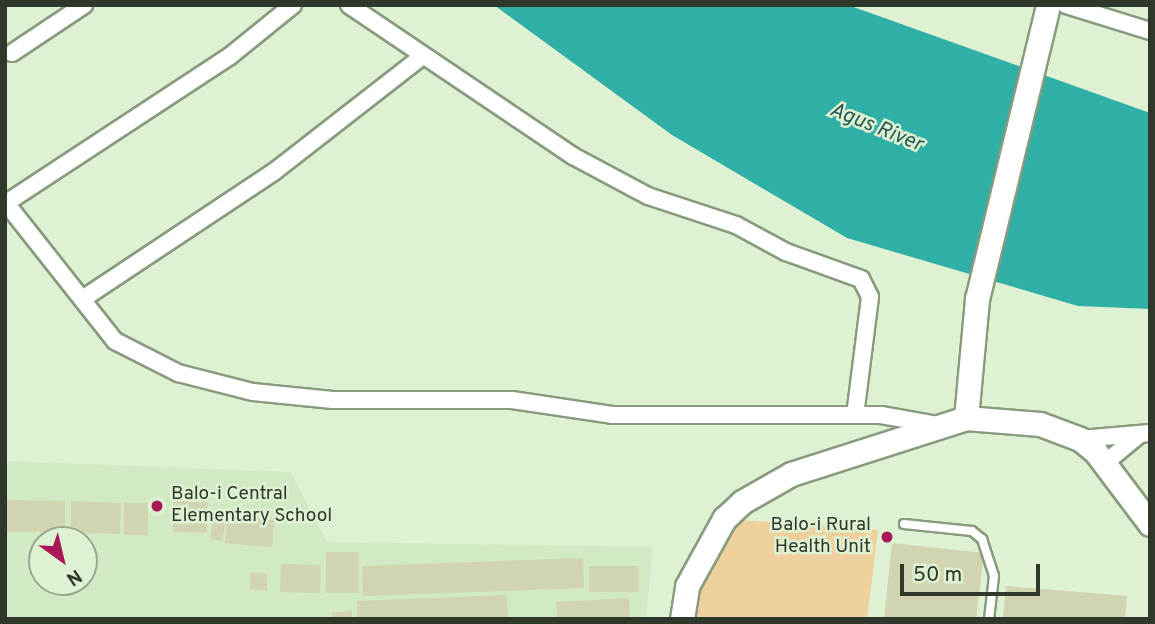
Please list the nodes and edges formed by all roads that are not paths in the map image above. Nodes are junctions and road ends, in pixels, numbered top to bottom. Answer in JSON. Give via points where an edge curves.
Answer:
{"nodes":[{"id":1,"x":84,"y":5,"type":"edge"},
{"id":2,"x":293,"y":5,"type":"edge"},
{"id":3,"x":349,"y":5,"type":"edge"},
{"id":4,"x":1048,"y":7,"type":"edge"},
{"id":5,"x":1150,"y":31,"type":"edge"},
{"id":6,"x":12,"y":53,"type":"dead end"},
{"id":7,"x":420,"y":58,"type":"junction"},
{"id":8,"x":84,"y":298,"type":"junction"},
{"id":9,"x":855,"y":415,"type":"junction"},
{"id":10,"x":966,"y":418,"type":"junction"},
{"id":11,"x":937,"y":425,"type":"junction"},
{"id":12,"x":1145,"y":434,"type":"edge"},
{"id":13,"x":1080,"y":439,"type":"junction"},
{"id":14,"x":1105,"y":463,"type":"junction"},
{"id":15,"x":904,"y":524,"type":"dead end"},
{"id":16,"x":1150,"y":524,"type":"edge"},
{"id":17,"x":682,"y":619,"type":"edge"},
{"id":18,"x":989,"y":619,"type":"edge"}],
"edges":[{"from":1,"to":6,"type":"street"},
{"from":2,"to":8,"type":"street","via":[[230,56],[6,203]]},
{"from":3,"to":7,"type":"street"},
{"from":4,"to":5,"type":"street"},
{"from":4,"to":10,"type":"street","via":[[977,299]]},
{"from":7,"to":8,"type":"street","via":[[275,171]]},
{"from":7,"to":9,"type":"street","via":[[648,196],[736,225],[786,252],[861,279],[870,297]]},
{"from":8,"to":9,"type":"street","via":[[115,341],[144,358],[253,392],[333,400],[512,400],[612,415]]},
{"from":9,"to":11,"type":"street"},
{"from":10,"to":11,"type":"street"},
{"from":10,"to":13,"type":"street","via":[[1040,424]]},
{"from":11,"to":17,"type":"street","via":[[791,474],[742,502],[724,519],[687,586]]},
{"from":12,"to":13,"type":"street"},
{"from":12,"to":14,"type":"street"},
{"from":13,"to":14,"type":"street"},
{"from":14,"to":16,"type":"street"},
{"from":15,"to":18,"type":"lane","via":[[972,531],[982,539],[994,576]]}]}
